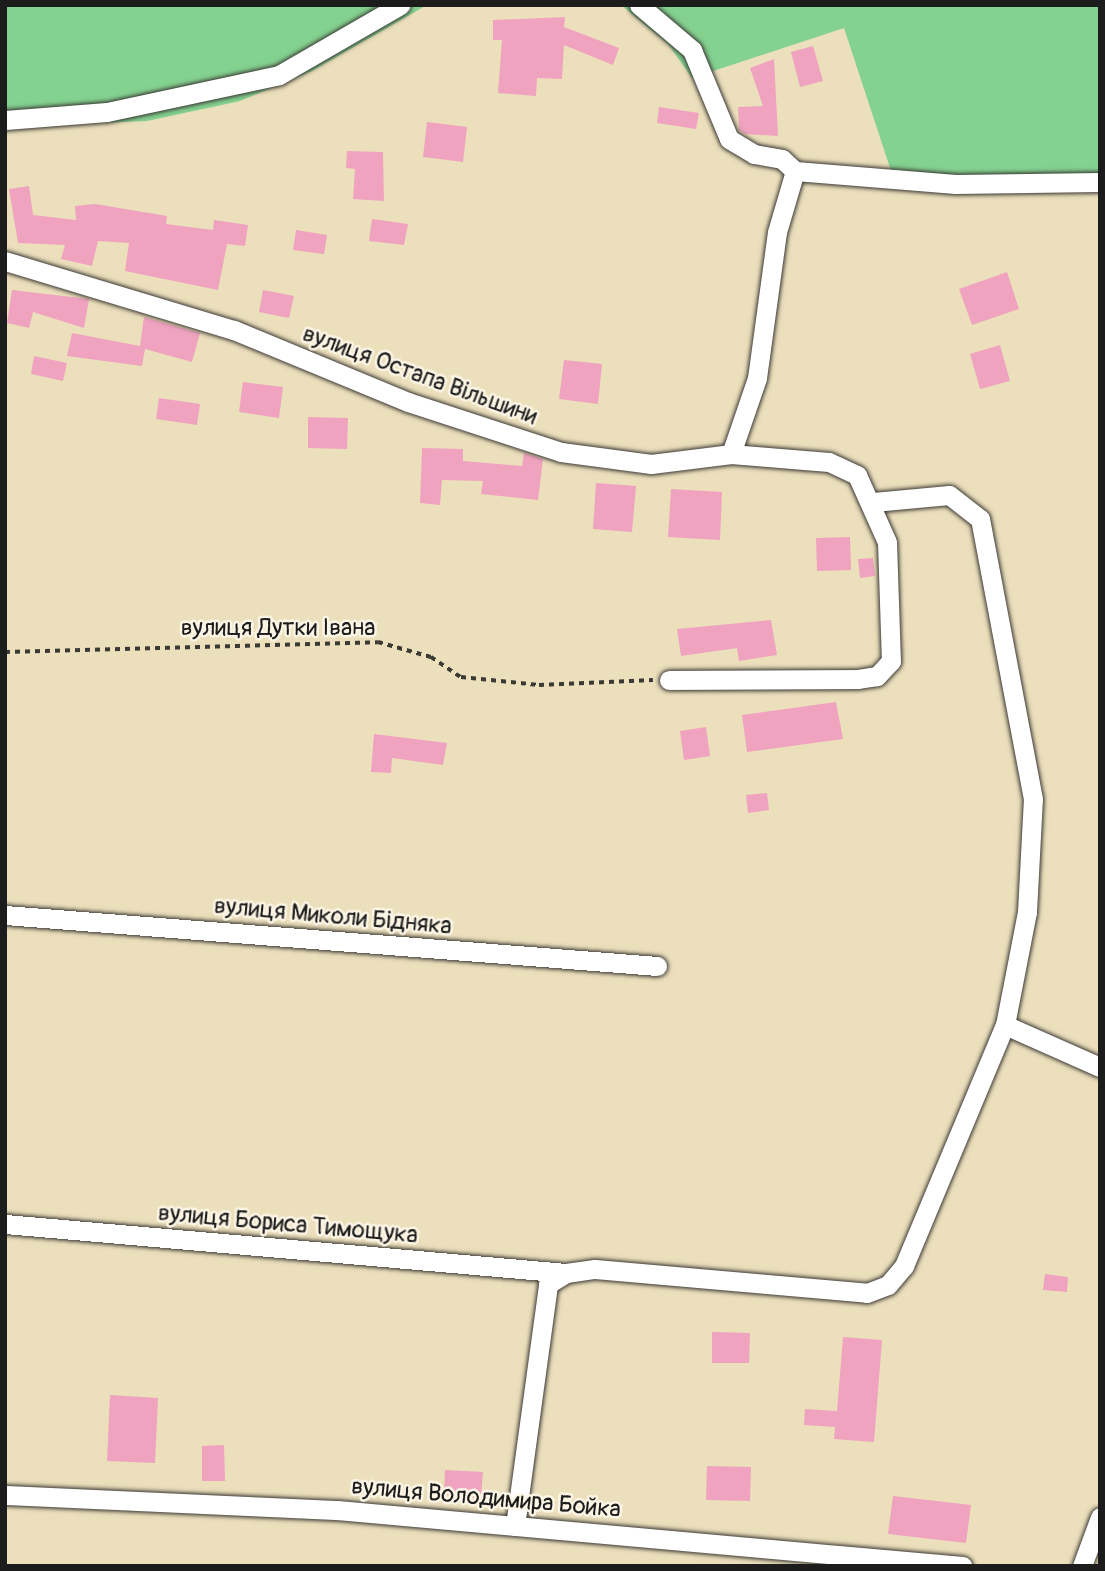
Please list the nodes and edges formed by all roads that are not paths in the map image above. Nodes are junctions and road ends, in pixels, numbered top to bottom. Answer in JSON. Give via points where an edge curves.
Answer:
{"nodes":[{"id":1,"x":400,"y":5,"type":"edge"},
{"id":2,"x":639,"y":5,"type":"edge"},
{"id":3,"x":5,"y":120,"type":"edge"},
{"id":4,"x":795,"y":171,"type":"junction"},
{"id":5,"x":1100,"y":182,"type":"edge"},
{"id":6,"x":5,"y":261,"type":"edge"},
{"id":7,"x":731,"y":454,"type":"junction"},
{"id":8,"x":873,"y":502,"type":"junction"},
{"id":9,"x":670,"y":680,"type":"road end"},
{"id":10,"x":5,"y":915,"type":"edge"},
{"id":11,"x":657,"y":966,"type":"dead end"},
{"id":12,"x":1005,"y":1025,"type":"junction"},
{"id":13,"x":1100,"y":1067,"type":"edge"},
{"id":14,"x":5,"y":1224,"type":"edge"},
{"id":15,"x":566,"y":1273,"type":"junction"},
{"id":16,"x":5,"y":1495,"type":"edge"},
{"id":17,"x":1100,"y":1517,"type":"edge"},
{"id":18,"x":514,"y":1525,"type":"junction"},
{"id":19,"x":962,"y":1566,"type":"edge"},
{"id":20,"x":1082,"y":1566,"type":"edge"}],
"edges":[{"from":1,"to":3,"type":"street","via":[[279,75],[107,112]]},
{"from":2,"to":4,"type":"street","via":[[692,50],[729,139],[754,154],[782,159]]},
{"from":4,"to":5,"type":"street","via":[[954,184]]},
{"from":4,"to":7,"type":"street","via":[[777,232],[757,378]]},
{"from":6,"to":7,"type":"street","name":"вулиця Остапа Вільшини","via":[[234,330],[408,402],[561,452],[651,464]]},
{"from":7,"to":8,"type":"street","name":"вулиця Остапа Вільшини","via":[[829,462],[857,475]]},
{"from":8,"to":9,"type":"street","via":[[887,542],[893,601],[891,661],[877,676]]},
{"from":8,"to":12,"type":"street","name":"вулиця Бориса Тимощука","via":[[949,495],[980,519],[1033,799],[1027,912]]},
{"from":10,"to":11,"type":"street","name":"вулиця Миколи Бідняка"},
{"from":12,"to":13,"type":"street"},
{"from":12,"to":15,"type":"street","name":"вулиця Бориса Тимощука","via":[[904,1266],[888,1285],[867,1293],[596,1269]]},
{"from":14,"to":15,"type":"street","name":"вулиця Бориса Тимощука"},
{"from":15,"to":18,"type":"street","via":[[548,1284]]},
{"from":16,"to":18,"type":"street","name":"вулиця Володимира Бойка","via":[[337,1510]]},
{"from":17,"to":20,"type":"street"},
{"from":18,"to":19,"type":"street","name":"вулиця Володимира Бойка"}]}
